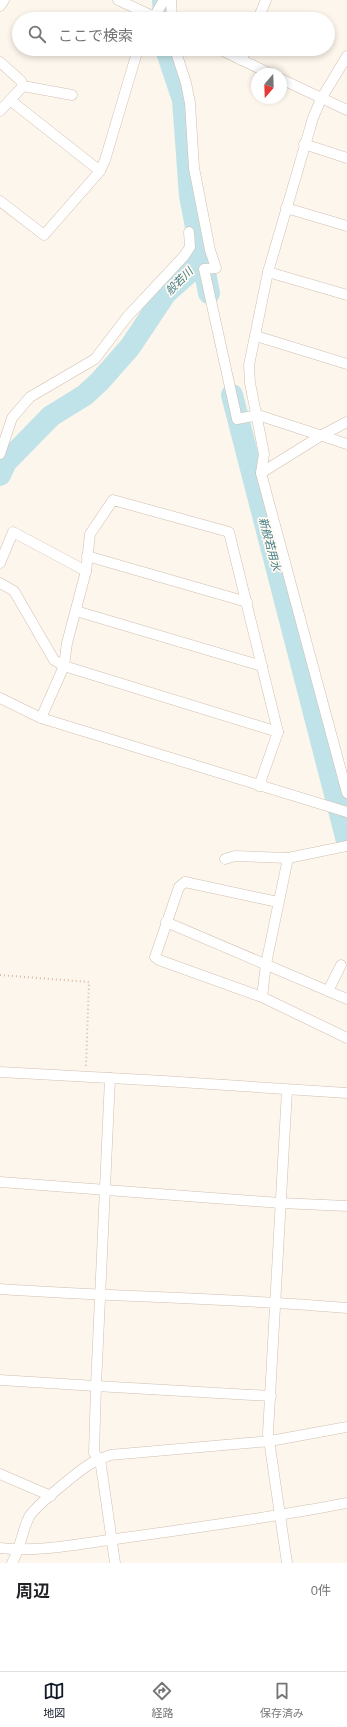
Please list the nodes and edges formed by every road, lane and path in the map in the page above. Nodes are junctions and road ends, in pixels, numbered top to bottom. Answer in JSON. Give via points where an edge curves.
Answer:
{"nodes":[{"id":1,"x":4,"y":0,"type":"edge"},
{"id":2,"x":118,"y":0,"type":"edge"},
{"id":3,"x":164,"y":0,"type":"edge"},
{"id":4,"x":170,"y":0,"type":"edge"},
{"id":5,"x":266,"y":0,"type":"edge"},
{"id":6,"x":0,"y":6,"type":"edge"},
{"id":7,"x":145,"y":12,"type":"edge"},
{"id":8,"x":158,"y":12,"type":"edge"},
{"id":9,"x":171,"y":12,"type":"edge"},
{"id":10,"x":261,"y":12,"type":"edge"},
{"id":11,"x":136,"y":56,"type":"edge"},
{"id":12,"x":177,"y":56,"type":"edge"},
{"id":13,"x":233,"y":56,"type":"edge"},
{"id":14,"x":243,"y":56,"type":"edge"},
{"id":15,"x":347,"y":56,"type":"edge"},
{"id":16,"x":241,"y":60,"type":"junction"},
{"id":17,"x":0,"y":62,"type":"edge"},
{"id":18,"x":258,"y":68,"type":"edge"},
{"id":19,"x":287,"y":82,"type":"edge"},
{"id":20,"x":23,"y":86,"type":"junction"},
{"id":21,"x":72,"y":95,"type":"dead end"},
{"id":22,"x":321,"y":99,"type":"junction"},
{"id":23,"x":10,"y":100,"type":"junction"},
{"id":24,"x":347,"y":110,"type":"edge"},
{"id":25,"x":0,"y":111,"type":"edge"},
{"id":26,"x":304,"y":144,"type":"junction"},
{"id":27,"x":347,"y":158,"type":"edge"},
{"id":28,"x":100,"y":171,"type":"junction"},
{"id":29,"x":0,"y":201,"type":"edge"},
{"id":30,"x":286,"y":208,"type":"junction"},
{"id":31,"x":347,"y":226,"type":"edge"},
{"id":32,"x":189,"y":232,"type":"dead end"},
{"id":33,"x":268,"y":272,"type":"junction"},
{"id":34,"x":347,"y":295,"type":"edge"},
{"id":35,"x":256,"y":336,"type":"junction"},
{"id":36,"x":347,"y":364,"type":"edge"},
{"id":37,"x":258,"y":415,"type":"junction"},
{"id":38,"x":347,"y":422,"type":"edge"},
{"id":39,"x":322,"y":435,"type":"junction"},
{"id":40,"x":347,"y":444,"type":"edge"},
{"id":41,"x":1,"y":449,"type":"edge"},
{"id":42,"x":261,"y":473,"type":"junction"},
{"id":43,"x":87,"y":556,"type":"junction"},
{"id":44,"x":0,"y":563,"type":"edge"},
{"id":45,"x":86,"y":571,"type":"junction"},
{"id":46,"x":0,"y":583,"type":"edge"},
{"id":47,"x":247,"y":602,"type":"junction"},
{"id":48,"x":76,"y":611,"type":"junction"},
{"id":49,"x":64,"y":666,"type":"junction"},
{"id":50,"x":262,"y":666,"type":"junction"},
{"id":51,"x":0,"y":698,"type":"edge"},
{"id":52,"x":41,"y":718,"type":"junction"},
{"id":53,"x":278,"y":732,"type":"junction"},
{"id":54,"x":259,"y":786,"type":"junction"},
{"id":55,"x":347,"y":793,"type":"edge"},
{"id":56,"x":347,"y":812,"type":"edge"},
{"id":57,"x":343,"y":847,"type":"edge"},
{"id":58,"x":288,"y":858,"type":"junction"},
{"id":59,"x":225,"y":859,"type":"dead end"},
{"id":60,"x":278,"y":902,"type":"junction"},
{"id":61,"x":166,"y":922,"type":"junction"},
{"id":62,"x":266,"y":964,"type":"junction"},
{"id":63,"x":341,"y":965,"type":"dead end"},
{"id":64,"x":0,"y":974,"type":"edge"},
{"id":65,"x":328,"y":991,"type":"junction"},
{"id":66,"x":262,"y":997,"type":"junction"},
{"id":67,"x":347,"y":999,"type":"edge"},
{"id":68,"x":347,"y":1038,"type":"edge"},
{"id":69,"x":0,"y":1072,"type":"edge"},
{"id":70,"x":86,"y":1077,"type":"junction"},
{"id":71,"x":110,"y":1078,"type":"junction"},
{"id":72,"x":287,"y":1090,"type":"junction"},
{"id":73,"x":347,"y":1093,"type":"edge"},
{"id":74,"x":0,"y":1182,"type":"edge"},
{"id":75,"x":105,"y":1189,"type":"junction"},
{"id":76,"x":280,"y":1203,"type":"junction"},
{"id":77,"x":347,"y":1206,"type":"edge"},
{"id":78,"x":0,"y":1289,"type":"edge"},
{"id":79,"x":101,"y":1296,"type":"junction"},
{"id":80,"x":275,"y":1302,"type":"junction"},
{"id":81,"x":347,"y":1308,"type":"edge"},
{"id":82,"x":0,"y":1380,"type":"edge"},
{"id":83,"x":96,"y":1386,"type":"junction"},
{"id":84,"x":271,"y":1396,"type":"junction"},
{"id":85,"x":347,"y":1427,"type":"edge"},
{"id":86,"x":270,"y":1441,"type":"junction"},
{"id":87,"x":100,"y":1460,"type":"junction"},
{"id":88,"x":0,"y":1474,"type":"edge"},
{"id":89,"x":51,"y":1496,"type":"junction"},
{"id":90,"x":347,"y":1503,"type":"edge"},
{"id":91,"x":280,"y":1516,"type":"junction"},
{"id":92,"x":112,"y":1539,"type":"junction"},
{"id":93,"x":0,"y":1548,"type":"edge"},
{"id":94,"x":19,"y":1550,"type":"junction"},
{"id":95,"x":12,"y":1563,"type":"edge"},
{"id":96,"x":115,"y":1563,"type":"edge"},
{"id":97,"x":287,"y":1563,"type":"edge"}],
"edges":[{"from":1,"to":6,"type":"street"},
{"from":2,"to":7,"type":"street"},
{"from":3,"to":8,"type":"street"},
{"from":4,"to":9,"type":"street"},
{"from":5,"to":10,"type":"street"},
{"from":11,"to":28,"type":"street","via":[[111,143]]},
{"from":12,"to":37,"type":"street","via":[[186,83],[196,182],[216,268],[204,268],[237,419]]},
{"from":13,"to":16,"type":"street"},
{"from":14,"to":16,"type":"street"},
{"from":15,"to":22,"type":"street"},
{"from":16,"to":18,"type":"street"},
{"from":17,"to":20,"type":"street","via":[[21,81]]},
{"from":19,"to":22,"type":"street"},
{"from":20,"to":21,"type":"street"},
{"from":20,"to":23,"type":"street"},
{"from":22,"to":24,"type":"street"},
{"from":22,"to":26,"type":"street"},
{"from":23,"to":25,"type":"street"},
{"from":23,"to":28,"type":"street"},
{"from":26,"to":27,"type":"street"},
{"from":26,"to":30,"type":"street"},
{"from":28,"to":29,"type":"street","via":[[44,235]]},
{"from":30,"to":31,"type":"street"},
{"from":30,"to":33,"type":"street"},
{"from":32,"to":41,"type":"street","via":[[190,247],[184,256],[127,317],[95,359],[30,397],[12,418]]},
{"from":33,"to":34,"type":"street"},
{"from":33,"to":35,"type":"street"},
{"from":35,"to":36,"type":"street"},
{"from":35,"to":37,"type":"street","via":[[249,365],[250,384]]},
{"from":37,"to":39,"type":"street"},
{"from":37,"to":42,"type":"street","via":[[264,454]]},
{"from":38,"to":39,"type":"street"},
{"from":39,"to":40,"type":"street"},
{"from":39,"to":42,"type":"street"},
{"from":42,"to":55,"type":"street"},
{"from":43,"to":45,"type":"street"},
{"from":43,"to":47,"type":"street"},
{"from":43,"to":47,"type":"street","via":[[90,534],[113,500],[229,532]]},
{"from":44,"to":45,"type":"street","via":[[13,532]]},
{"from":45,"to":48,"type":"street"},
{"from":46,"to":49,"type":"street","via":[[14,591],[54,660]]},
{"from":47,"to":50,"type":"street"},
{"from":48,"to":49,"type":"street"},
{"from":48,"to":50,"type":"street"},
{"from":49,"to":52,"type":"street"},
{"from":49,"to":53,"type":"street"},
{"from":50,"to":53,"type":"street"},
{"from":51,"to":52,"type":"street"},
{"from":52,"to":54,"type":"street"},
{"from":53,"to":54,"type":"street"},
{"from":54,"to":56,"type":"street"},
{"from":57,"to":58,"type":"street"},
{"from":58,"to":59,"type":"street","via":[[235,856]]},
{"from":58,"to":60,"type":"street"},
{"from":60,"to":61,"type":"street","via":[[185,882],[179,887]]},
{"from":60,"to":62,"type":"street"},
{"from":61,"to":62,"type":"street"},
{"from":61,"to":66,"type":"street","via":[[155,957]]},
{"from":62,"to":65,"type":"street"},
{"from":62,"to":66,"type":"street"},
{"from":63,"to":65,"type":"street"},
{"from":64,"to":70,"type":"path","via":[[89,982]]},
{"from":65,"to":67,"type":"street"},
{"from":66,"to":68,"type":"street"},
{"from":69,"to":70,"type":"street"},
{"from":70,"to":71,"type":"street"},
{"from":71,"to":72,"type":"street"},
{"from":71,"to":75,"type":"street"},
{"from":72,"to":73,"type":"street"},
{"from":72,"to":76,"type":"street"},
{"from":74,"to":75,"type":"street"},
{"from":75,"to":76,"type":"street"},
{"from":75,"to":79,"type":"street"},
{"from":76,"to":77,"type":"street"},
{"from":76,"to":80,"type":"street"},
{"from":78,"to":79,"type":"street"},
{"from":79,"to":80,"type":"street"},
{"from":79,"to":83,"type":"street"},
{"from":80,"to":81,"type":"street"},
{"from":80,"to":84,"type":"street"},
{"from":82,"to":83,"type":"street"},
{"from":83,"to":84,"type":"street"},
{"from":83,"to":87,"type":"street","via":[[94,1453]]},
{"from":84,"to":86,"type":"street","via":[[268,1433]]},
{"from":85,"to":86,"type":"street"},
{"from":86,"to":87,"type":"street","via":[[110,1455]]},
{"from":86,"to":91,"type":"street"},
{"from":87,"to":89,"type":"street","via":[[75,1474]]},
{"from":87,"to":92,"type":"street"},
{"from":88,"to":89,"type":"street"},
{"from":89,"to":94,"type":"street","via":[[29,1516]]},
{"from":90,"to":91,"type":"street"},
{"from":91,"to":92,"type":"street"},
{"from":91,"to":97,"type":"street"},
{"from":92,"to":94,"type":"street"},
{"from":92,"to":96,"type":"street"},
{"from":93,"to":94,"type":"street"},
{"from":94,"to":95,"type":"street"}]}
